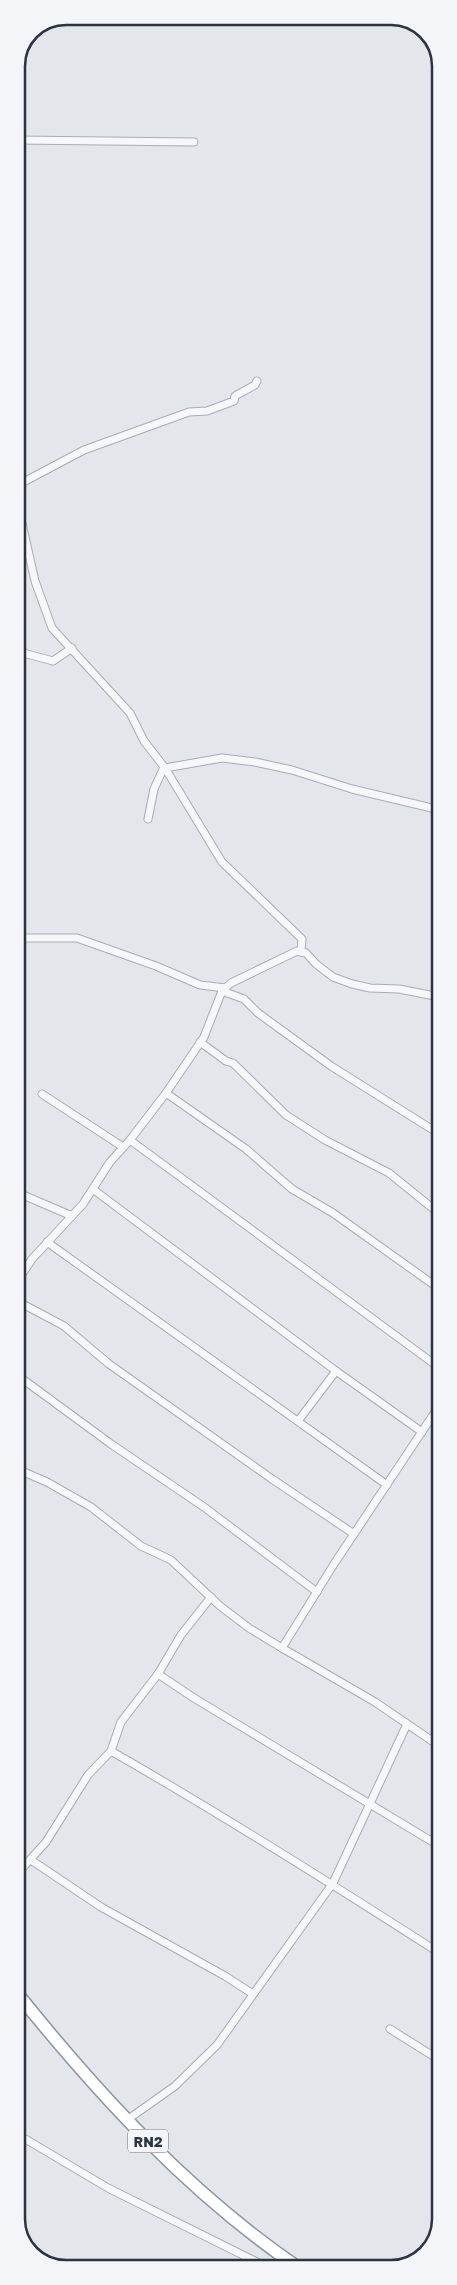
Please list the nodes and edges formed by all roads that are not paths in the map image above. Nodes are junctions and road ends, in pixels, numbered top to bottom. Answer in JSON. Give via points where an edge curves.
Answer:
{"nodes":[{"id":1,"x":25,"y":140,"type":"edge"},
{"id":2,"x":194,"y":142,"type":"dead end"},
{"id":3,"x":257,"y":381,"type":"dead end"},
{"id":4,"x":25,"y":481,"type":"edge"},
{"id":5,"x":25,"y":537,"type":"edge"},
{"id":6,"x":72,"y":648,"type":"junction"},
{"id":7,"x":25,"y":654,"type":"edge"},
{"id":8,"x":164,"y":768,"type":"junction"},
{"id":9,"x":432,"y":808,"type":"edge"},
{"id":10,"x":148,"y":819,"type":"dead end"},
{"id":11,"x":25,"y":938,"type":"edge"},
{"id":12,"x":301,"y":952,"type":"junction"},
{"id":13,"x":224,"y":990,"type":"junction"},
{"id":14,"x":432,"y":996,"type":"edge"},
{"id":15,"x":200,"y":1042,"type":"junction"},
{"id":16,"x":166,"y":1093,"type":"junction"},
{"id":17,"x":42,"y":1094,"type":"dead end"},
{"id":18,"x":431,"y":1128,"type":"edge"},
{"id":19,"x":130,"y":1140,"type":"junction"},
{"id":20,"x":123,"y":1147,"type":"junction"},
{"id":21,"x":94,"y":1190,"type":"junction"},
{"id":22,"x":25,"y":1196,"type":"edge"},
{"id":23,"x":432,"y":1208,"type":"edge"},
{"id":24,"x":72,"y":1216,"type":"junction"},
{"id":25,"x":47,"y":1242,"type":"junction"},
{"id":26,"x":25,"y":1269,"type":"edge"},
{"id":27,"x":432,"y":1284,"type":"edge"},
{"id":28,"x":25,"y":1306,"type":"edge"},
{"id":29,"x":432,"y":1362,"type":"edge"},
{"id":30,"x":336,"y":1371,"type":"junction"},
{"id":31,"x":25,"y":1382,"type":"edge"},
{"id":32,"x":432,"y":1417,"type":"edge"},
{"id":33,"x":298,"y":1421,"type":"junction"},
{"id":34,"x":422,"y":1432,"type":"junction"},
{"id":35,"x":25,"y":1473,"type":"edge"},
{"id":36,"x":387,"y":1485,"type":"junction"},
{"id":37,"x":354,"y":1534,"type":"junction"},
{"id":38,"x":317,"y":1592,"type":"junction"},
{"id":39,"x":211,"y":1597,"type":"junction"},
{"id":40,"x":282,"y":1648,"type":"junction"},
{"id":41,"x":158,"y":1674,"type":"junction"},
{"id":42,"x":407,"y":1724,"type":"junction"},
{"id":43,"x":432,"y":1740,"type":"edge"},
{"id":44,"x":111,"y":1751,"type":"junction"},
{"id":45,"x":370,"y":1804,"type":"junction"},
{"id":46,"x":432,"y":1842,"type":"edge"},
{"id":47,"x":31,"y":1860,"type":"junction"},
{"id":48,"x":25,"y":1866,"type":"edge"},
{"id":49,"x":333,"y":1883,"type":"junction"},
{"id":50,"x":432,"y":1948,"type":"edge"},
{"id":51,"x":253,"y":1994,"type":"junction"},
{"id":52,"x":25,"y":2002,"type":"edge"},
{"id":53,"x":390,"y":2029,"type":"dead end"},
{"id":54,"x":432,"y":2055,"type":"edge"},
{"id":55,"x":127,"y":2120,"type":"junction"},
{"id":56,"x":25,"y":2139,"type":"edge"},
{"id":57,"x":253,"y":2260,"type":"edge"},
{"id":58,"x":290,"y":2260,"type":"edge"}],
"edges":[{"from":1,"to":2,"type":"street"},
{"from":3,"to":4,"type":"street","via":[[235,396],[234,401],[207,411],[189,412],[84,450]]},
{"from":5,"to":6,"type":"street","via":[[35,581],[52,628]]},
{"from":6,"to":7,"type":"street","via":[[53,661]]},
{"from":6,"to":8,"type":"street","via":[[130,713],[144,741]]},
{"from":8,"to":9,"type":"street","via":[[222,758],[255,762]]},
{"from":8,"to":10,"type":"street","via":[[154,789]]},
{"from":8,"to":12,"type":"street","via":[[222,862],[302,939]]},
{"from":11,"to":13,"type":"street","via":[[77,938],[200,985]]},
{"from":12,"to":13,"type":"street","via":[[273,961]]},
{"from":12,"to":14,"type":"street","via":[[333,977],[352,984]]},
{"from":13,"to":15,"type":"street"},
{"from":13,"to":18,"type":"street","via":[[244,999],[258,1013],[331,1066]]},
{"from":15,"to":16,"type":"street"},
{"from":15,"to":23,"type":"street","via":[[233,1063],[286,1115],[325,1140],[389,1173]]},
{"from":16,"to":19,"type":"street"},
{"from":16,"to":27,"type":"street","via":[[246,1149],[292,1189],[333,1213]]},
{"from":17,"to":20,"type":"street"},
{"from":19,"to":20,"type":"street"},
{"from":19,"to":29,"type":"street"},
{"from":20,"to":21,"type":"street"},
{"from":21,"to":24,"type":"street"},
{"from":21,"to":30,"type":"street"},
{"from":22,"to":24,"type":"street"},
{"from":24,"to":25,"type":"street"},
{"from":25,"to":26,"type":"street"},
{"from":25,"to":33,"type":"street"},
{"from":28,"to":37,"type":"street","via":[[64,1326],[109,1364]]},
{"from":30,"to":33,"type":"street"},
{"from":30,"to":34,"type":"street"},
{"from":31,"to":38,"type":"street","via":[[204,1507]]},
{"from":32,"to":34,"type":"street"},
{"from":33,"to":36,"type":"street"},
{"from":34,"to":36,"type":"street"},
{"from":35,"to":39,"type":"street","via":[[91,1507],[141,1546],[171,1560]]},
{"from":36,"to":37,"type":"street"},
{"from":37,"to":38,"type":"street"},
{"from":38,"to":40,"type":"street"},
{"from":39,"to":40,"type":"street","via":[[249,1628]]},
{"from":39,"to":41,"type":"street","via":[[181,1635]]},
{"from":40,"to":42,"type":"street"},
{"from":41,"to":44,"type":"street","via":[[121,1722]]},
{"from":41,"to":45,"type":"street"},
{"from":42,"to":43,"type":"street"},
{"from":42,"to":45,"type":"street"},
{"from":44,"to":47,"type":"street","via":[[88,1775]]},
{"from":44,"to":49,"type":"street"},
{"from":45,"to":46,"type":"street"},
{"from":45,"to":49,"type":"street"},
{"from":47,"to":48,"type":"street"},
{"from":47,"to":51,"type":"street","via":[[101,1908]]},
{"from":49,"to":50,"type":"street"},
{"from":49,"to":51,"type":"street"},
{"from":51,"to":55,"type":"street","via":[[217,2045],[175,2086]]},
{"from":52,"to":55,"type":"highway","number":"RN2"},
{"from":53,"to":54,"type":"street"},
{"from":55,"to":58,"type":"highway","number":"RN2","via":[[218,2205]]},
{"from":56,"to":57,"type":"street","via":[[108,2188]]}]}
